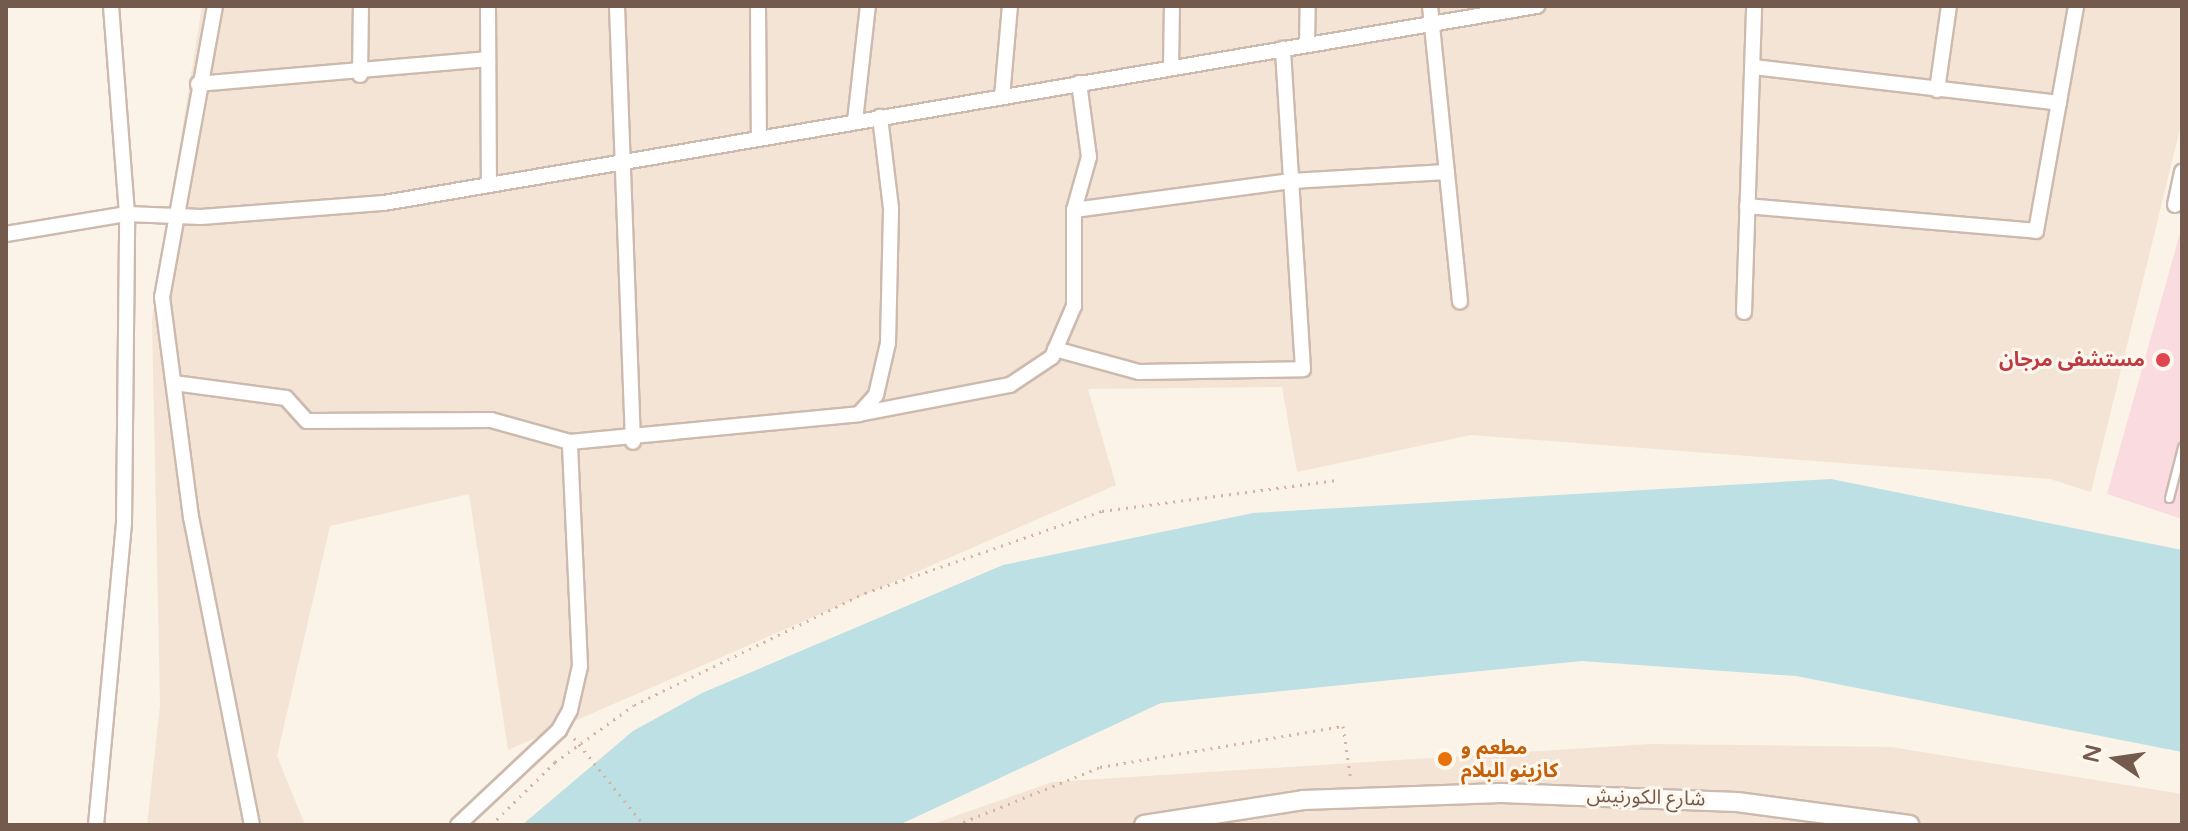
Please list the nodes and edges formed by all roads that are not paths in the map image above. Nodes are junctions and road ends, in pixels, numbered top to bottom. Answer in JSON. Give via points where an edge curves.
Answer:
{"nodes":[{"id":1,"x":111,"y":6,"type":"edge"},
{"id":2,"x":215,"y":6,"type":"edge"},
{"id":3,"x":361,"y":6,"type":"edge"},
{"id":4,"x":488,"y":6,"type":"edge"},
{"id":5,"x":617,"y":6,"type":"edge"},
{"id":6,"x":758,"y":6,"type":"edge"},
{"id":7,"x":868,"y":6,"type":"edge"},
{"id":8,"x":1010,"y":6,"type":"edge"},
{"id":9,"x":1172,"y":6,"type":"edge"},
{"id":10,"x":1308,"y":6,"type":"edge"},
{"id":11,"x":1537,"y":6,"type":"edge"},
{"id":12,"x":1754,"y":6,"type":"edge"},
{"id":13,"x":1949,"y":6,"type":"edge"},
{"id":14,"x":2076,"y":6,"type":"edge"},
{"id":15,"x":1430,"y":13,"type":"edge"},
{"id":16,"x":1307,"y":45,"type":"junction"},
{"id":17,"x":1283,"y":49,"type":"junction"},
{"id":18,"x":488,"y":59,"type":"junction"},
{"id":19,"x":1754,"y":67,"type":"junction"},
{"id":20,"x":1171,"y":68,"type":"junction"},
{"id":21,"x":360,"y":75,"type":"junction"},
{"id":22,"x":1079,"y":83,"type":"junction"},
{"id":23,"x":198,"y":84,"type":"junction"},
{"id":24,"x":1937,"y":90,"type":"junction"},
{"id":25,"x":1002,"y":97,"type":"junction"},
{"id":26,"x":2059,"y":103,"type":"junction"},
{"id":27,"x":880,"y":117,"type":"junction"},
{"id":28,"x":855,"y":121,"type":"junction"},
{"id":29,"x":759,"y":138,"type":"junction"},
{"id":30,"x":620,"y":162,"type":"junction"},
{"id":31,"x":1447,"y":172,"type":"junction"},
{"id":32,"x":2182,"y":172,"type":"edge"},
{"id":33,"x":1291,"y":181,"type":"junction"},
{"id":34,"x":489,"y":185,"type":"junction"},
{"id":35,"x":2175,"y":205,"type":"dead end"},
{"id":36,"x":1747,"y":206,"type":"junction"},
{"id":37,"x":1074,"y":210,"type":"junction"},
{"id":38,"x":127,"y":214,"type":"junction"},
{"id":39,"x":175,"y":216,"type":"junction"},
{"id":40,"x":6,"y":234,"type":"edge"},
{"id":41,"x":1460,"y":301,"type":"dead end"},
{"id":42,"x":1744,"y":312,"type":"dead end"},
{"id":43,"x":1055,"y":349,"type":"junction"},
{"id":44,"x":174,"y":383,"type":"junction"},
{"id":45,"x":859,"y":414,"type":"junction"},
{"id":46,"x":570,"y":442,"type":"junction"},
{"id":47,"x":633,"y":442,"type":"junction"},
{"id":48,"x":2182,"y":447,"type":"edge"},
{"id":49,"x":2169,"y":498,"type":"dead end"},
{"id":50,"x":96,"y":825,"type":"edge"},
{"id":51,"x":252,"y":825,"type":"edge"},
{"id":52,"x":458,"y":825,"type":"edge"},
{"id":53,"x":1144,"y":825,"type":"edge"},
{"id":54,"x":1909,"y":825,"type":"edge"}],
"edges":[{"from":1,"to":38,"type":"street"},
{"from":2,"to":23,"type":"street"},
{"from":3,"to":21,"type":"street"},
{"from":4,"to":18,"type":"street"},
{"from":5,"to":30,"type":"street"},
{"from":6,"to":29,"type":"street"},
{"from":7,"to":28,"type":"street"},
{"from":8,"to":25,"type":"street"},
{"from":9,"to":20,"type":"street"},
{"from":10,"to":16,"type":"street"},
{"from":11,"to":15,"type":"street"},
{"from":12,"to":19,"type":"street"},
{"from":13,"to":24,"type":"street"},
{"from":14,"to":26,"type":"street"},
{"from":15,"to":16,"type":"street"},
{"from":15,"to":31,"type":"street"},
{"from":16,"to":17,"type":"street"},
{"from":17,"to":20,"type":"street"},
{"from":17,"to":33,"type":"street"},
{"from":18,"to":21,"type":"street"},
{"from":18,"to":34,"type":"street"},
{"from":19,"to":24,"type":"street"},
{"from":19,"to":36,"type":"street"},
{"from":20,"to":22,"type":"street"},
{"from":21,"to":23,"type":"street"},
{"from":22,"to":25,"type":"street"},
{"from":22,"to":37,"type":"street","via":[[1089,157]]},
{"from":23,"to":39,"type":"street"},
{"from":24,"to":26,"type":"street"},
{"from":25,"to":27,"type":"street"},
{"from":26,"to":36,"type":"street","via":[[2036,231]]},
{"from":27,"to":28,"type":"street"},
{"from":27,"to":45,"type":"street","via":[[891,208],[888,343],[876,395]]},
{"from":28,"to":29,"type":"street"},
{"from":29,"to":30,"type":"street"},
{"from":30,"to":34,"type":"street"},
{"from":30,"to":47,"type":"street"},
{"from":31,"to":33,"type":"street"},
{"from":31,"to":41,"type":"street"},
{"from":32,"to":35,"type":"street"},
{"from":33,"to":37,"type":"street"},
{"from":33,"to":43,"type":"street","via":[[1303,369],[1139,372]]},
{"from":34,"to":39,"type":"street","via":[[384,203]]},
{"from":36,"to":42,"type":"street"},
{"from":37,"to":43,"type":"street","via":[[1074,306]]},
{"from":38,"to":39,"type":"street"},
{"from":38,"to":40,"type":"street"},
{"from":38,"to":50,"type":"street","via":[[124,523]]},
{"from":39,"to":44,"type":"street","via":[[162,297]]},
{"from":43,"to":45,"type":"street","via":[[1010,385]]},
{"from":44,"to":46,"type":"street","via":[[286,398],[307,421],[491,420]]},
{"from":44,"to":51,"type":"street","via":[[191,517]]},
{"from":45,"to":47,"type":"street"},
{"from":46,"to":47,"type":"street"},
{"from":46,"to":52,"type":"street","via":[[580,666],[563,724]]},
{"from":48,"to":49,"type":"lane"},
{"from":53,"to":54,"type":"street","name":"شارع الكورنيش","via":[[1353,797],[1501,793],[1737,802]]}]}
